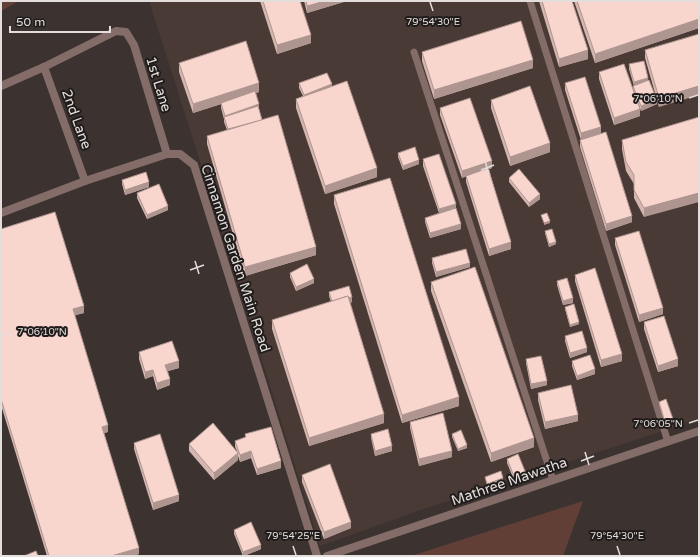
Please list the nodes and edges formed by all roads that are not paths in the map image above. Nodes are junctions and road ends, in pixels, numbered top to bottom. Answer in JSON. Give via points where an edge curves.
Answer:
{"nodes":[{"id":1,"x":530,"y":1,"type":"edge"},
{"id":2,"x":414,"y":52,"type":"dead end"},
{"id":3,"x":44,"y":67,"type":"junction"},
{"id":4,"x":1,"y":86,"type":"edge"},
{"id":5,"x":167,"y":154,"type":"junction"},
{"id":6,"x":85,"y":180,"type":"junction"},
{"id":7,"x":1,"y":213,"type":"edge"},
{"id":8,"x":699,"y":431,"type":"edge"},
{"id":9,"x":668,"y":442,"type":"junction"},
{"id":10,"x":553,"y":480,"type":"junction"},
{"id":11,"x":318,"y":556,"type":"edge"},
{"id":12,"x":327,"y":556,"type":"edge"}],
"edges":[{"from":1,"to":9,"type":"lane"},
{"from":2,"to":10,"type":"lane"},
{"from":3,"to":4,"type":"street"},
{"from":3,"to":5,"type":"street","name":"1st Lane","via":[[116,31],[126,32],[134,45]]},
{"from":3,"to":6,"type":"street","name":"2nd Lane"},
{"from":5,"to":6,"type":"street"},
{"from":5,"to":11,"type":"street","name":"Cinnamon Garden Main Road","via":[[180,154],[194,165]]},
{"from":6,"to":7,"type":"street"},
{"from":8,"to":9,"type":"street","name":"Mathree Mawatha"},
{"from":9,"to":10,"type":"street","name":"Mathree Mawatha"},
{"from":10,"to":12,"type":"street","name":"Mathree Mawatha"}]}
